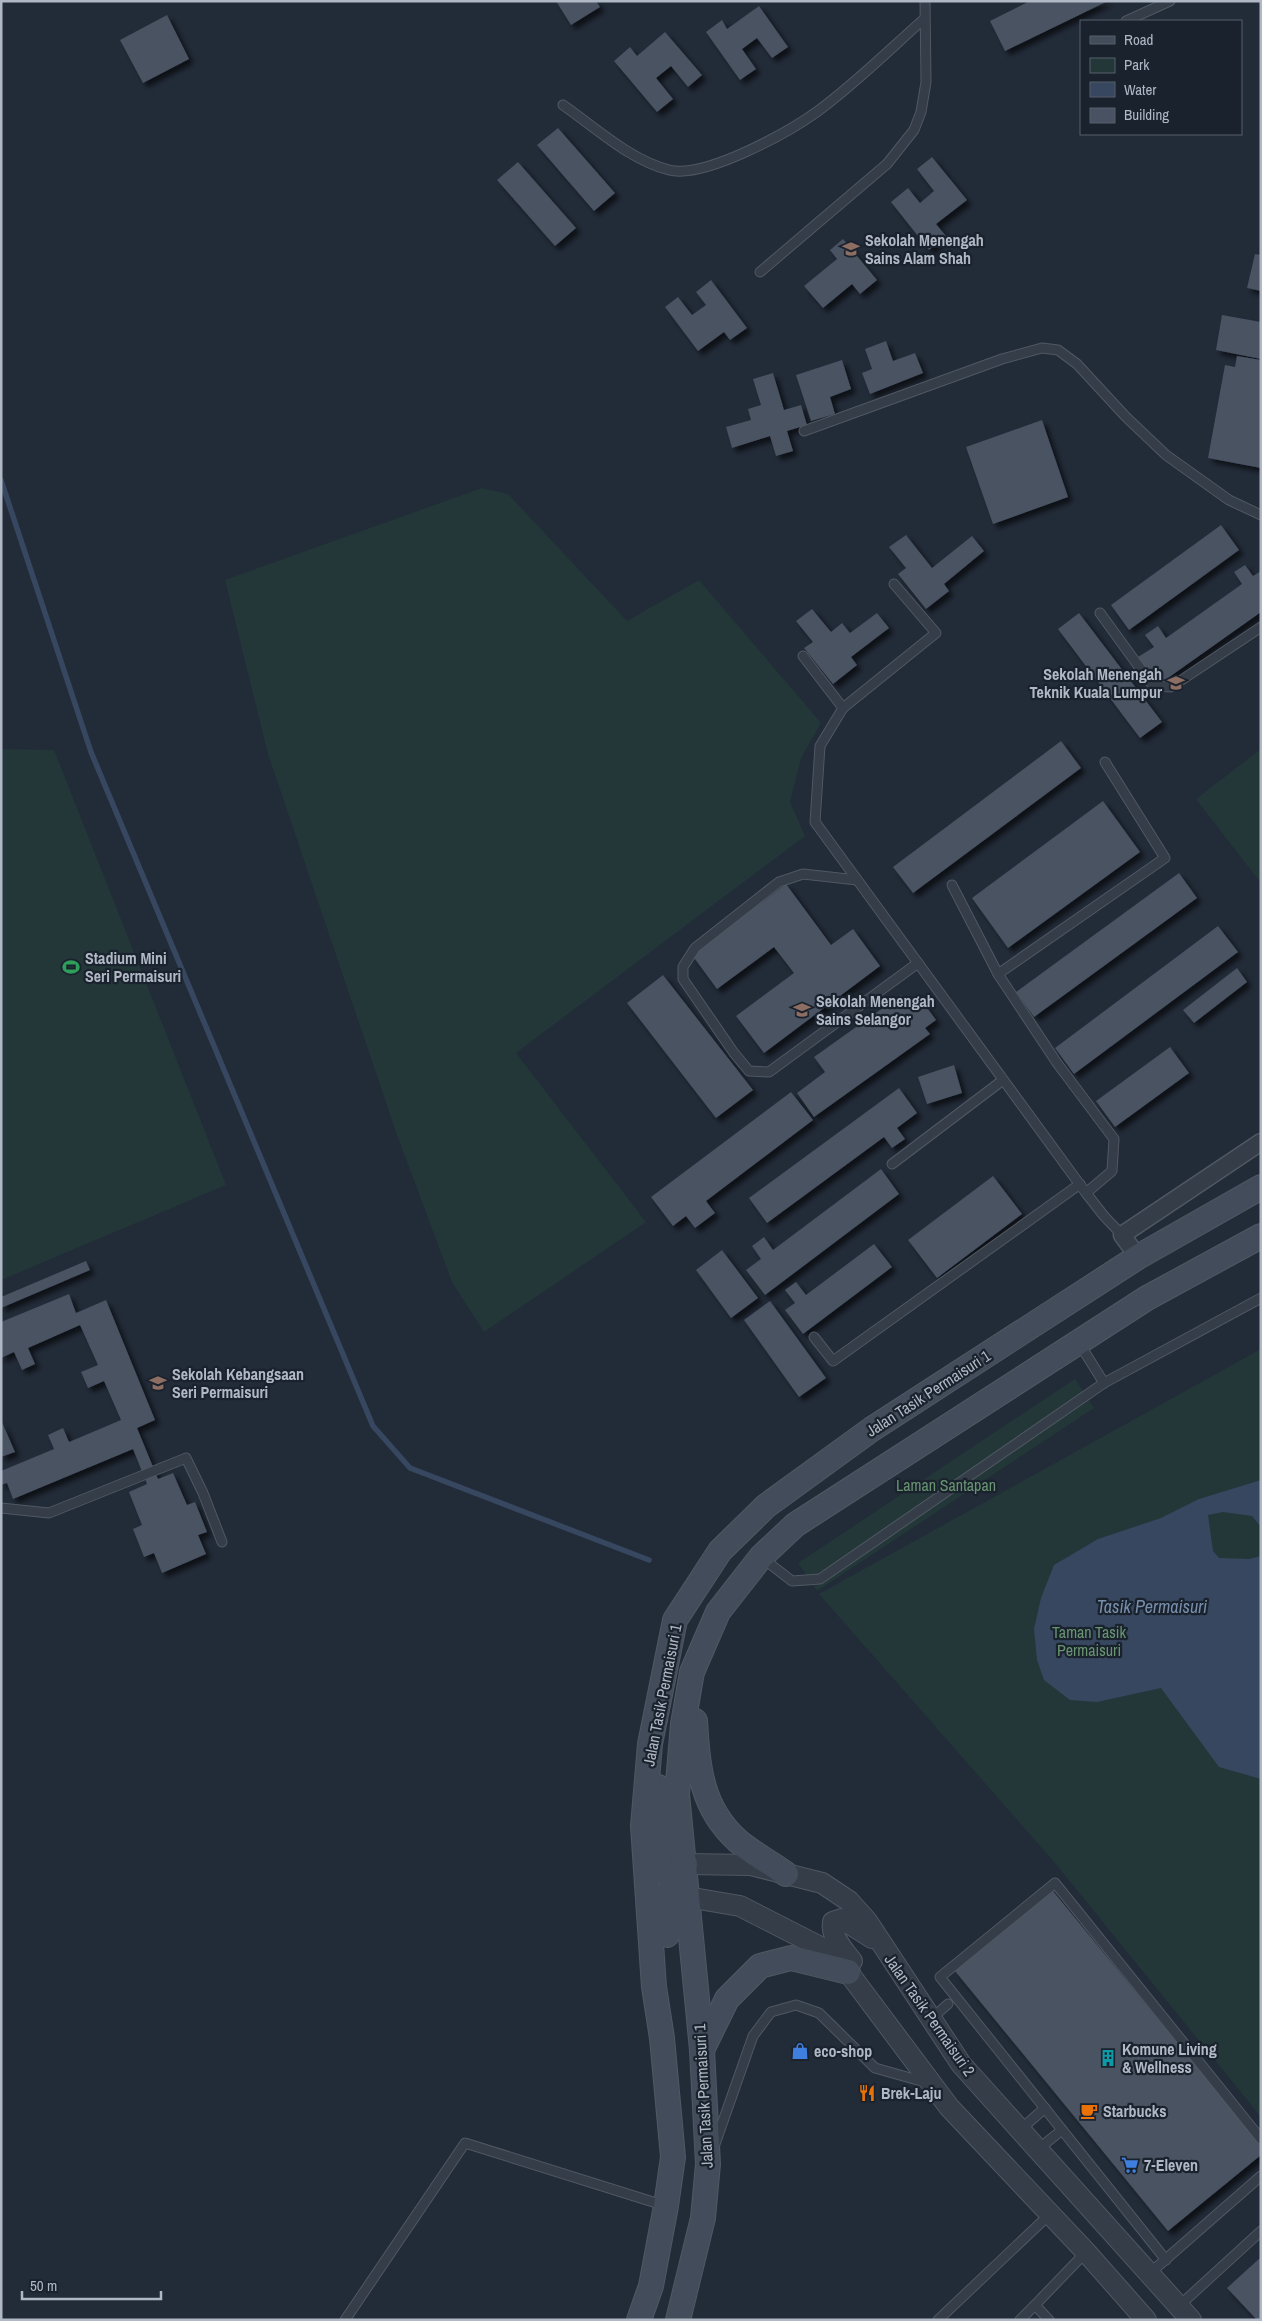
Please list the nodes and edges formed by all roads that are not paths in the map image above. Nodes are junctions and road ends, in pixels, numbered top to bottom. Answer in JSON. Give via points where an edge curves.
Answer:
{"nodes":[{"id":1,"x":925,"y":1,"type":"edge"},
{"id":2,"x":1170,"y":1,"type":"edge"},
{"id":3,"x":924,"y":19,"type":"junction"},
{"id":4,"x":1128,"y":20,"type":"edge"},
{"id":5,"x":563,"y":105,"type":"dead end"},
{"id":6,"x":760,"y":272,"type":"dead end"},
{"id":7,"x":804,"y":431,"type":"dead end"},
{"id":8,"x":1261,"y":514,"type":"edge"},
{"id":9,"x":894,"y":584,"type":"dead end"},
{"id":10,"x":1100,"y":613,"type":"dead end"},
{"id":11,"x":1261,"y":627,"type":"edge"},
{"id":12,"x":803,"y":656,"type":"dead end"},
{"id":13,"x":843,"y":708,"type":"junction"},
{"id":14,"x":1105,"y":762,"type":"dead end"},
{"id":15,"x":857,"y":880,"type":"junction"},
{"id":16,"x":952,"y":885,"type":"dead end"},
{"id":17,"x":918,"y":963,"type":"junction"},
{"id":18,"x":998,"y":974,"type":"junction"},
{"id":19,"x":1004,"y":1080,"type":"junction"},
{"id":20,"x":1261,"y":1142,"type":"edge"},
{"id":21,"x":892,"y":1164,"type":"dead end"},
{"id":22,"x":1080,"y":1184,"type":"junction"},
{"id":23,"x":1261,"y":1186,"type":"edge"},
{"id":24,"x":1086,"y":1193,"type":"junction"},
{"id":25,"x":1122,"y":1235,"type":"junction"},
{"id":26,"x":1261,"y":1236,"type":"edge"},
{"id":27,"x":1138,"y":1258,"type":"junction"},
{"id":28,"x":1261,"y":1298,"type":"edge"},
{"id":29,"x":814,"y":1337,"type":"dead end"},
{"id":30,"x":1079,"y":1342,"type":"junction"},
{"id":31,"x":1104,"y":1383,"type":"junction"},
{"id":32,"x":904,"y":1408,"type":"junction"},
{"id":33,"x":925,"y":1441,"type":"junction"},
{"id":34,"x":1,"y":1508,"type":"edge"},
{"id":35,"x":222,"y":1542,"type":"dead end"},
{"id":36,"x":760,"y":1557,"type":"junction"},
{"id":37,"x":692,"y":1672,"type":"junction"},
{"id":38,"x":650,"y":1744,"type":"junction"},
{"id":39,"x":786,"y":1874,"type":"junction"},
{"id":40,"x":681,"y":1881,"type":"junction"},
{"id":41,"x":883,"y":1946,"type":"junction"},
{"id":42,"x":848,"y":1972,"type":"junction"},
{"id":43,"x":948,"y":2004,"type":"dead end"},
{"id":44,"x":931,"y":2019,"type":"junction"},
{"id":45,"x":662,"y":2038,"type":"junction"},
{"id":46,"x":702,"y":2050,"type":"junction"},
{"id":47,"x":917,"y":2064,"type":"junction"},
{"id":48,"x":931,"y":2084,"type":"junction"},
{"id":49,"x":1045,"y":2108,"type":"junction"},
{"id":50,"x":1020,"y":2130,"type":"junction"},
{"id":51,"x":1062,"y":2130,"type":"junction"},
{"id":52,"x":1261,"y":2138,"type":"edge"},
{"id":53,"x":1037,"y":2150,"type":"junction"},
{"id":54,"x":708,"y":2164,"type":"junction"},
{"id":55,"x":1261,"y":2176,"type":"edge"},
{"id":56,"x":666,"y":2206,"type":"junction"},
{"id":57,"x":1050,"y":2214,"type":"junction"},
{"id":58,"x":1261,"y":2231,"type":"edge"},
{"id":59,"x":1086,"y":2252,"type":"junction"},
{"id":60,"x":1166,"y":2260,"type":"junction"},
{"id":61,"x":1150,"y":2273,"type":"junction"},
{"id":62,"x":1035,"y":2305,"type":"junction"},
{"id":63,"x":1185,"y":2313,"type":"edge"},
{"id":64,"x":345,"y":2320,"type":"edge"},
{"id":65,"x":639,"y":2320,"type":"edge"},
{"id":66,"x":678,"y":2320,"type":"edge"},
{"id":67,"x":938,"y":2320,"type":"edge"},
{"id":68,"x":1020,"y":2320,"type":"edge"},
{"id":69,"x":1049,"y":2320,"type":"edge"},
{"id":70,"x":1146,"y":2320,"type":"edge"}],
"edges":[{"from":1,"to":3,"type":"lane"},
{"from":2,"to":4,"type":"lane"},
{"from":3,"to":5,"type":"lane","via":[[817,111],[747,151],[697,170],[670,170],[638,158]]},
{"from":3,"to":6,"type":"lane","via":[[926,82],[914,130],[888,164]]},
{"from":7,"to":8,"type":"lane","via":[[1002,359],[1042,348],[1058,350],[1076,364],[1166,455],[1229,500]]},
{"from":9,"to":13,"type":"lane","via":[[936,634]]},
{"from":10,"to":11,"type":"lane","via":[[1153,686],[1171,687]]},
{"from":12,"to":13,"type":"lane"},
{"from":13,"to":15,"type":"lane","via":[[820,746],[815,822]]},
{"from":14,"to":18,"type":"lane","via":[[1166,858]]},
{"from":15,"to":17,"type":"lane"},
{"from":15,"to":17,"type":"lane","via":[[803,874],[779,882],[695,948],[683,967],[683,979],[734,1053],[749,1071],[769,1072]]},
{"from":16,"to":18,"type":"lane"},
{"from":17,"to":19,"type":"lane"},
{"from":18,"to":24,"type":"lane","via":[[1057,1063],[1114,1139],[1112,1171]]},
{"from":19,"to":21,"type":"lane"},
{"from":19,"to":22,"type":"lane"},
{"from":20,"to":25,"type":"street"},
{"from":22,"to":24,"type":"lane"},
{"from":22,"to":29,"type":"lane","via":[[833,1361]]},
{"from":23,"to":27,"type":"main road","name":"Jalan Tasik Permaisuri 1"},
{"from":24,"to":25,"type":"lane"},
{"from":25,"to":27,"type":"street"},
{"from":26,"to":30,"type":"main road","name":"Jalan Tasik Permaisuri 1","via":[[1147,1298]]},
{"from":27,"to":32,"type":"main road","name":"Jalan Tasik Permaisuri 1"},
{"from":28,"to":31,"type":"lane"},
{"from":30,"to":31,"type":"lane"},
{"from":30,"to":33,"type":"main road","name":"Jalan Tasik Permaisuri 1"},
{"from":31,"to":36,"type":"lane","via":[[820,1579],[792,1581]]},
{"from":32,"to":33,"type":"main road"},
{"from":32,"to":38,"type":"main road","name":"Jalan Tasik Permaisuri 1","via":[[766,1506],[720,1552],[675,1620]]},
{"from":33,"to":36,"type":"main road","name":"Jalan Tasik Permaisuri 1","via":[[795,1525]]},
{"from":34,"to":35,"type":"lane","via":[[48,1514],[186,1458]]},
{"from":36,"to":37,"type":"main road","name":"Jalan Tasik Permaisuri 1","via":[[718,1612]]},
{"from":37,"to":39,"type":"main road","via":[[697,1755],[704,1792],[716,1817],[738,1841]]},
{"from":37,"to":40,"type":"main road","name":"Jalan Tasik Permaisuri 1","via":[[683,1724],[677,1794]]},
{"from":38,"to":40,"type":"main road","via":[[657,1783],[663,1859]]},
{"from":38,"to":45,"type":"main road","name":"Jalan Tasik Permaisuri 1","via":[[643,1826],[654,1987]]},
{"from":39,"to":40,"type":"street","name":"Jalan Tasik Permaisuri 2","via":[[752,1865]]},
{"from":39,"to":41,"type":"street","name":"Jalan Tasik Permaisuri 2","via":[[822,1883],[849,1901]]},
{"from":40,"to":42,"type":"street","via":[[740,1906],[830,1952]]},
{"from":40,"to":45,"type":"main road","via":[[664,1905],[670,1973]]},
{"from":40,"to":46,"type":"main road","name":"Jalan Tasik Permaisuri 1"},
{"from":41,"to":44,"type":"street","name":"Jalan Tasik Permaisuri 2"},
{"from":41,"to":47,"type":"street","via":[[842,1919],[833,1922],[832,1928],[842,1948],[915,2042]]},
{"from":42,"to":46,"type":"main road","via":[[791,1958],[760,1966],[727,1999]]},
{"from":42,"to":47,"type":"street"},
{"from":43,"to":44,"type":"lane"},
{"from":44,"to":50,"type":"street","name":"Jalan Tasik Permaisuri 2","via":[[961,2064]]},
{"from":45,"to":56,"type":"main road","name":"Jalan Tasik Permaisuri 1","via":[[673,2157]]},
{"from":46,"to":54,"type":"main road","name":"Jalan Tasik Permaisuri 1"},
{"from":47,"to":48,"type":"street"},
{"from":48,"to":54,"type":"lane","via":[[875,2068],[819,2012],[796,2005],[771,2012],[752,2036]]},
{"from":48,"to":57,"type":"street"},
{"from":49,"to":50,"type":"lane"},
{"from":49,"to":51,"type":"lane"},
{"from":49,"to":52,"type":"lane","via":[[940,1977],[1055,1883]]},
{"from":50,"to":53,"type":"street","name":"Jalan Tasik Permaisuri 2"},
{"from":51,"to":53,"type":"lane"},
{"from":51,"to":60,"type":"lane"},
{"from":53,"to":61,"type":"street","name":"Jalan Tasik Permaisuri 2"},
{"from":54,"to":66,"type":"main road","name":"Jalan Tasik Permaisuri 1","via":[[703,2218]]},
{"from":55,"to":60,"type":"lane"},
{"from":56,"to":64,"type":"lane","via":[[466,2143]]},
{"from":56,"to":65,"type":"main road","name":"Jalan Tasik Permaisuri 1","via":[[651,2286]]},
{"from":57,"to":59,"type":"street"},
{"from":57,"to":67,"type":"lane"},
{"from":58,"to":63,"type":"lane"},
{"from":59,"to":62,"type":"lane"},
{"from":59,"to":70,"type":"street"},
{"from":60,"to":61,"type":"lane"},
{"from":61,"to":63,"type":"street","name":"Jalan Tasik Permaisuri 2"},
{"from":62,"to":68,"type":"lane"},
{"from":62,"to":69,"type":"lane"}]}
